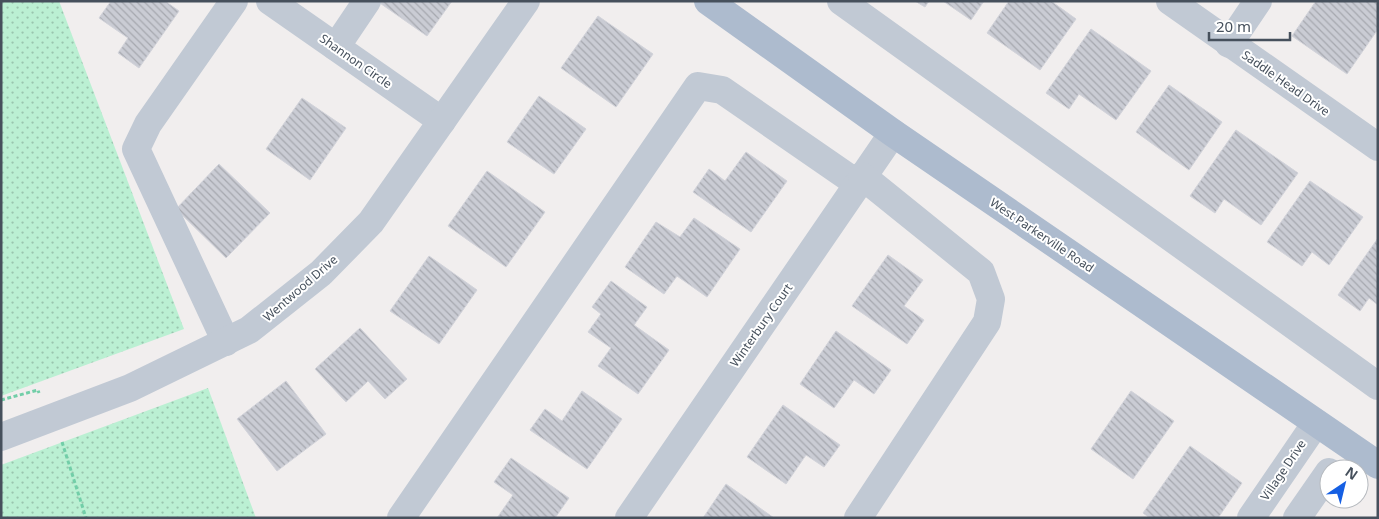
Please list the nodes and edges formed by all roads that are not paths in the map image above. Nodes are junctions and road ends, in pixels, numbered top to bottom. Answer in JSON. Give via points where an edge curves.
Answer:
{"nodes":[{"id":1,"x":234,"y":1,"type":"edge"},
{"id":2,"x":270,"y":1,"type":"edge"},
{"id":3,"x":367,"y":1,"type":"edge"},
{"id":4,"x":526,"y":1,"type":"edge"},
{"id":5,"x":708,"y":1,"type":"edge"},
{"id":6,"x":841,"y":1,"type":"edge"},
{"id":7,"x":1170,"y":1,"type":"edge"},
{"id":8,"x":1258,"y":1,"type":"edge"},
{"id":9,"x":1229,"y":44,"type":"junction"},
{"id":10,"x":336,"y":47,"type":"junction"},
{"id":11,"x":442,"y":122,"type":"junction"},
{"id":12,"x":894,"y":133,"type":"junction"},
{"id":13,"x":1376,"y":141,"type":"edge"},
{"id":14,"x":860,"y":180,"type":"junction"},
{"id":15,"x":226,"y":342,"type":"junction"},
{"id":16,"x":1378,"y":386,"type":"edge"},
{"id":17,"x":1316,"y":423,"type":"junction"},
{"id":18,"x":1,"y":437,"type":"edge"},
{"id":19,"x":1348,"y":445,"type":"junction"},
{"id":20,"x":1338,"y":459,"type":"edge"},
{"id":21,"x":1378,"y":465,"type":"edge"},
{"id":22,"x":1319,"y":486,"type":"edge"},
{"id":23,"x":402,"y":518,"type":"edge"},
{"id":24,"x":628,"y":518,"type":"edge"},
{"id":25,"x":858,"y":518,"type":"edge"},
{"id":26,"x":1251,"y":518,"type":"edge"},
{"id":27,"x":1297,"y":518,"type":"edge"}],
"edges":[{"from":1,"to":15,"type":"street","via":[[148,124],[136,149]]},
{"from":2,"to":10,"type":"street","name":"Shannon Circle"},
{"from":3,"to":10,"type":"street"},
{"from":4,"to":11,"type":"street","name":"Wentwood Drive"},
{"from":5,"to":12,"type":"main road","name":"West Parkerville Road"},
{"from":6,"to":16,"type":"street"},
{"from":7,"to":9,"type":"street","name":"Saddle Head Drive"},
{"from":8,"to":9,"type":"street"},
{"from":9,"to":13,"type":"street","name":"Saddle Head Drive"},
{"from":10,"to":11,"type":"street","name":"Shannon Circle"},
{"from":11,"to":15,"type":"street","name":"Wentwood Drive","via":[[371,222],[320,273],[249,330]]},
{"from":12,"to":14,"type":"street","name":"Winterbury Court"},
{"from":12,"to":17,"type":"main road","name":"West Parkerville Road"},
{"from":14,"to":23,"type":"street","via":[[722,90],[698,86]]},
{"from":14,"to":24,"type":"street","name":"Winterbury Court"},
{"from":14,"to":25,"type":"street","via":[[982,272],[992,299],[987,322]]},
{"from":15,"to":18,"type":"street","name":"Wentwood Drive","via":[[130,388]]},
{"from":17,"to":19,"type":"main road","name":"West Parkerville Road"},
{"from":17,"to":26,"type":"street","name":"Village Drive"},
{"from":19,"to":20,"type":"street"},
{"from":19,"to":21,"type":"main road","name":"West Parkerville Road"},
{"from":22,"to":27,"type":"street"}]}
